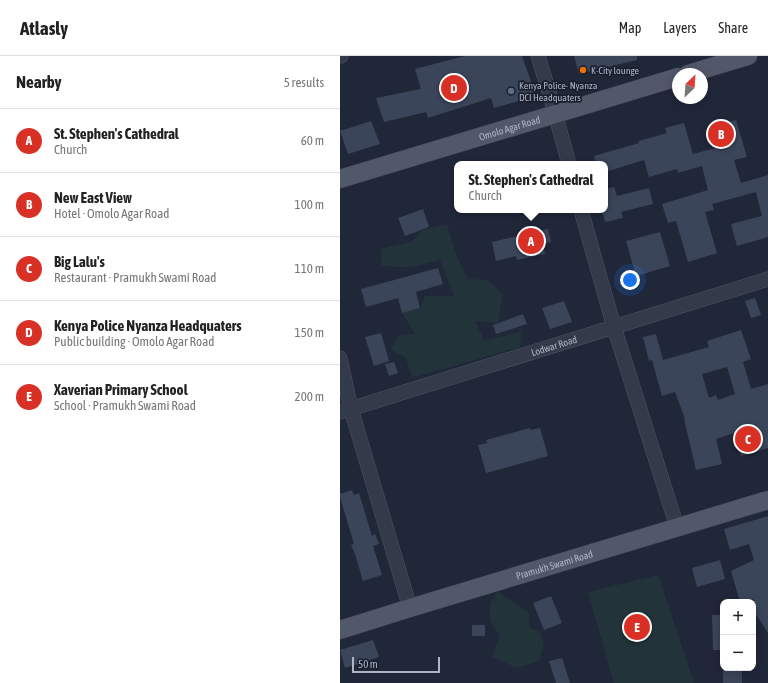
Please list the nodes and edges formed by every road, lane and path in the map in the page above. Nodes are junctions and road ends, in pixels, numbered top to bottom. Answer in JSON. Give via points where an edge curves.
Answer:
{"nodes":[{"id":1,"x":538,"y":56,"type":"edge"},
{"id":2,"x":748,"y":56,"type":"edge"},
{"id":3,"x":708,"y":68,"type":"edge"},
{"id":4,"x":672,"y":79,"type":"edge"},
{"id":5,"x":555,"y":114,"type":"junction"},
{"id":6,"x":568,"y":161,"type":"edge"},
{"id":7,"x":340,"y":178,"type":"edge"},
{"id":8,"x":582,"y":213,"type":"edge"},
{"id":9,"x":768,"y":279,"type":"edge"},
{"id":10,"x":614,"y":327,"type":"junction"},
{"id":11,"x":340,"y":358,"type":"edge"},
{"id":12,"x":346,"y":410,"type":"edge"},
{"id":13,"x":768,"y":500,"type":"edge"},
{"id":14,"x":677,"y":528,"type":"junction"},
{"id":15,"x":410,"y":608,"type":"junction"},
{"id":16,"x":340,"y":630,"type":"edge"}],
"edges":[{"from":1,"to":5,"type":"street"},
{"from":2,"to":3,"type":"main road"},
{"from":4,"to":5,"type":"main road","name":"Omolo Agar Road"},
{"from":5,"to":6,"type":"street"},
{"from":5,"to":7,"type":"main road","name":"Omolo Agar Road"},
{"from":8,"to":10,"type":"street"},
{"from":9,"to":10,"type":"street","name":"Lodwar Road"},
{"from":10,"to":12,"type":"street","name":"Lodwar Road"},
{"from":10,"to":14,"type":"street"},
{"from":11,"to":12,"type":"street"},
{"from":12,"to":15,"type":"street"},
{"from":13,"to":14,"type":"main road","name":"Pramukh Swami Road"},
{"from":14,"to":15,"type":"main road","name":"Pramukh Swami Road"},
{"from":15,"to":16,"type":"main road","name":"Pramukh Swami Road"}]}
